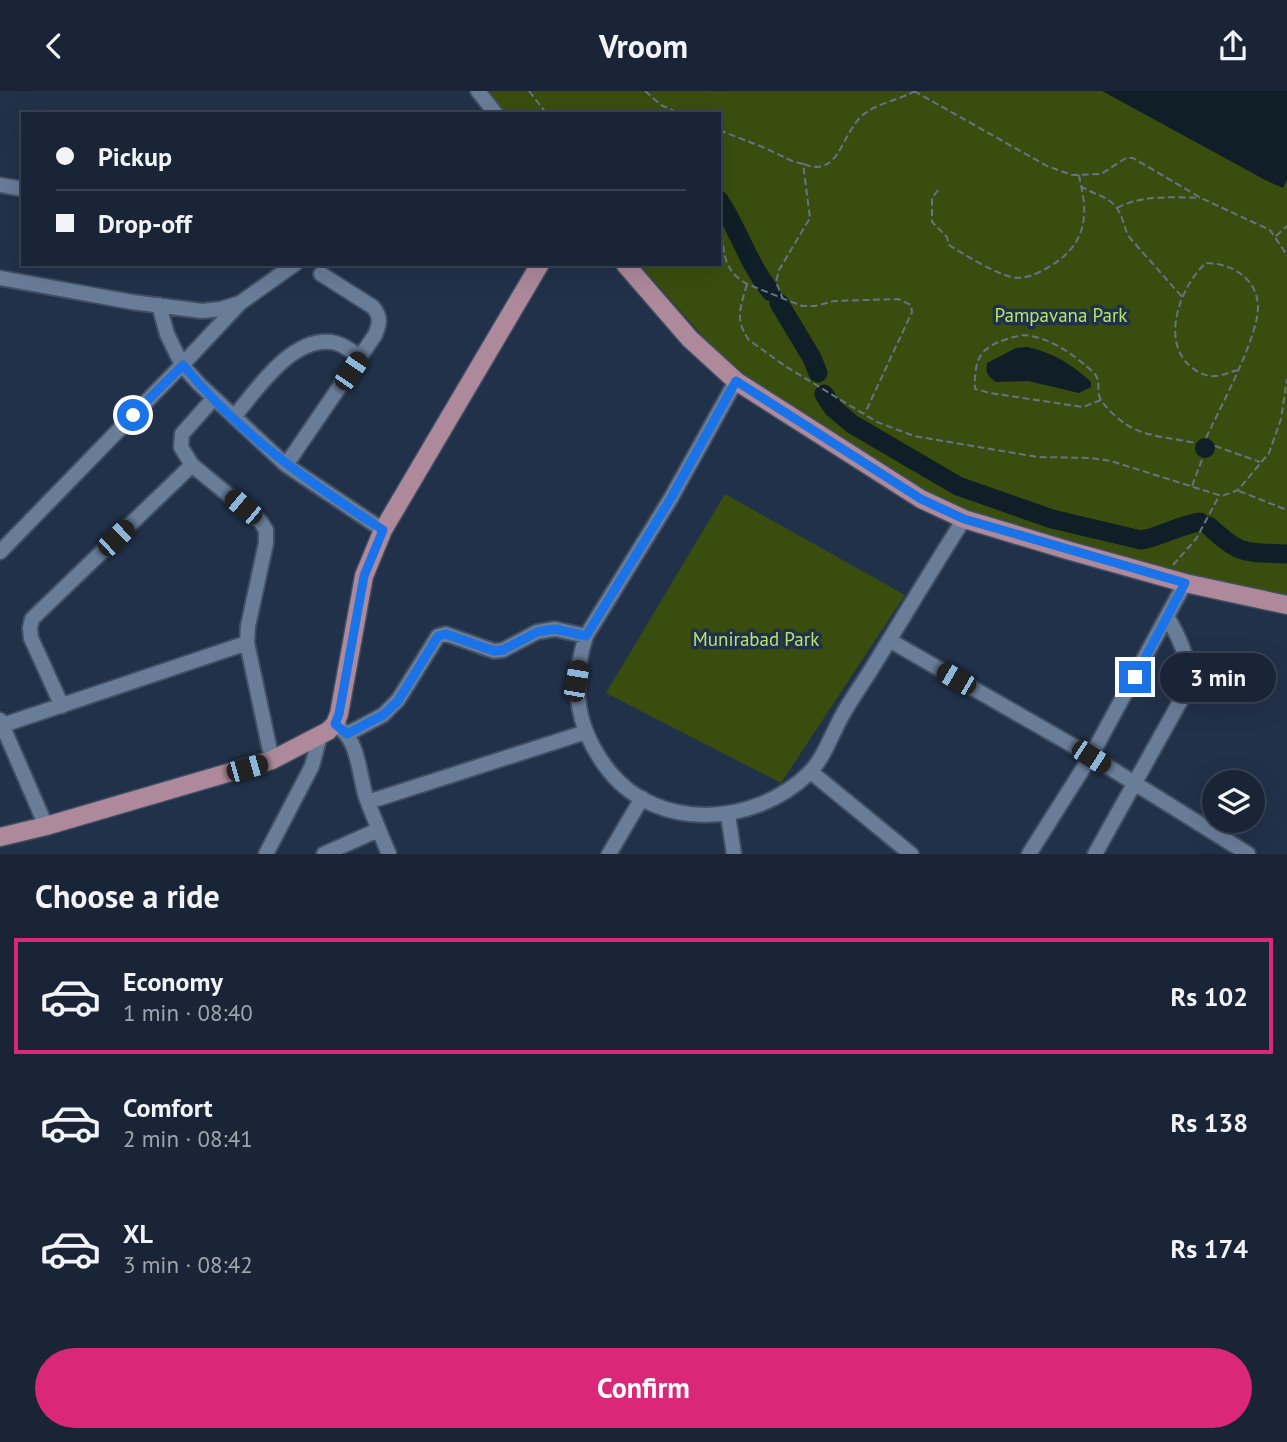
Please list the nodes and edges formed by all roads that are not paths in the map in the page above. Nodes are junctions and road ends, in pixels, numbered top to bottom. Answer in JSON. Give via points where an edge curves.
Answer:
{"nodes":[{"id":1,"x":478,"y":91,"type":"edge"},
{"id":2,"x":494,"y":112,"type":"edge"},
{"id":3,"x":0,"y":185,"type":"edge"},
{"id":4,"x":21,"y":189,"type":"edge"},
{"id":5,"x":292,"y":266,"type":"edge"},
{"id":6,"x":539,"y":266,"type":"edge"},
{"id":7,"x":627,"y":266,"type":"edge"},
{"id":8,"x":321,"y":274,"type":"dead end"},
{"id":9,"x":0,"y":278,"type":"edge"},
{"id":10,"x":240,"y":303,"type":"junction"},
{"id":11,"x":159,"y":305,"type":"junction"},
{"id":12,"x":360,"y":358,"type":"junction"},
{"id":13,"x":183,"y":365,"type":"junction"},
{"id":14,"x":736,"y":381,"type":"junction"},
{"id":15,"x":213,"y":399,"type":"junction"},
{"id":16,"x":234,"y":417,"type":"junction"},
{"id":17,"x":192,"y":465,"type":"junction"},
{"id":18,"x":286,"y":465,"type":"junction"},
{"id":19,"x":964,"y":519,"type":"junction"},
{"id":20,"x":383,"y":530,"type":"junction"},
{"id":21,"x":0,"y":552,"type":"edge"},
{"id":22,"x":1185,"y":583,"type":"junction"},
{"id":23,"x":1287,"y":605,"type":"edge"},
{"id":24,"x":1167,"y":616,"type":"junction"},
{"id":25,"x":586,"y":636,"type":"junction"},
{"id":26,"x":889,"y":641,"type":"junction"},
{"id":27,"x":247,"y":643,"type":"junction"},
{"id":28,"x":62,"y":706,"type":"junction"},
{"id":29,"x":1,"y":723,"type":"edge"},
{"id":30,"x":341,"y":729,"type":"junction"},
{"id":31,"x":586,"y":732,"type":"junction"},
{"id":32,"x":320,"y":736,"type":"junction"},
{"id":33,"x":1091,"y":757,"type":"junction"},
{"id":34,"x":272,"y":761,"type":"junction"},
{"id":35,"x":811,"y":772,"type":"junction"},
{"id":36,"x":1135,"y":785,"type":"junction"},
{"id":37,"x":642,"y":798,"type":"junction"},
{"id":38,"x":368,"y":801,"type":"junction"},
{"id":39,"x":728,"y":815,"type":"junction"},
{"id":40,"x":46,"y":826,"type":"junction"},
{"id":41,"x":378,"y":830,"type":"junction"},
{"id":42,"x":0,"y":837,"type":"edge"},
{"id":43,"x":267,"y":854,"type":"edge"},
{"id":44,"x":324,"y":854,"type":"edge"},
{"id":45,"x":389,"y":854,"type":"edge"},
{"id":46,"x":609,"y":854,"type":"edge"},
{"id":47,"x":734,"y":854,"type":"edge"},
{"id":48,"x":911,"y":854,"type":"edge"},
{"id":49,"x":1029,"y":854,"type":"edge"},
{"id":50,"x":1095,"y":854,"type":"edge"},
{"id":51,"x":1248,"y":854,"type":"edge"}],
"edges":[{"from":1,"to":2,"type":"street"},
{"from":3,"to":4,"type":"street"},
{"from":5,"to":10,"type":"street"},
{"from":6,"to":20,"type":"main road"},
{"from":7,"to":14,"type":"main road","via":[[690,339]]},
{"from":8,"to":12,"type":"street","via":[[379,314],[380,324]]},
{"from":9,"to":11,"type":"street"},
{"from":10,"to":11,"type":"street","via":[[202,311]]},
{"from":10,"to":13,"type":"street"},
{"from":11,"to":13,"type":"street"},
{"from":12,"to":16,"type":"street","via":[[338,344],[312,344],[276,367]]},
{"from":12,"to":18,"type":"street"},
{"from":13,"to":15,"type":"street"},
{"from":13,"to":21,"type":"street"},
{"from":14,"to":19,"type":"main road","via":[[921,499]]},
{"from":14,"to":25,"type":"street"},
{"from":15,"to":16,"type":"street"},
{"from":15,"to":17,"type":"street","via":[[182,433],[181,447]]},
{"from":16,"to":18,"type":"street"},
{"from":17,"to":27,"type":"street","via":[[266,530]]},
{"from":17,"to":28,"type":"street","via":[[32,619],[31,638]]},
{"from":18,"to":20,"type":"street"},
{"from":19,"to":22,"type":"main road"},
{"from":19,"to":26,"type":"street"},
{"from":20,"to":30,"type":"main road","via":[[364,576],[339,714]]},
{"from":22,"to":23,"type":"main road"},
{"from":22,"to":24,"type":"street"},
{"from":24,"to":33,"type":"street"},
{"from":24,"to":36,"type":"street","via":[[1186,653],[1186,691]]},
{"from":25,"to":30,"type":"street","via":[[555,629],[494,651],[446,634],[438,636],[398,701],[383,715]]},
{"from":25,"to":31,"type":"street","via":[[576,695]]},
{"from":26,"to":33,"type":"street"},
{"from":26,"to":35,"type":"street"},
{"from":27,"to":28,"type":"street"},
{"from":27,"to":34,"type":"street"},
{"from":28,"to":29,"type":"street"},
{"from":29,"to":40,"type":"street"},
{"from":30,"to":32,"type":"main road"},
{"from":30,"to":38,"type":"street","via":[[354,750]]},
{"from":31,"to":37,"type":"street","via":[[608,770]]},
{"from":31,"to":38,"type":"street"},
{"from":32,"to":34,"type":"main road"},
{"from":32,"to":43,"type":"street","via":[[312,766]]},
{"from":33,"to":36,"type":"street"},
{"from":33,"to":49,"type":"street"},
{"from":34,"to":40,"type":"main road"},
{"from":35,"to":39,"type":"street","via":[[765,803]]},
{"from":35,"to":48,"type":"street"},
{"from":36,"to":50,"type":"street"},
{"from":36,"to":51,"type":"street"},
{"from":37,"to":39,"type":"street","via":[[683,814]]},
{"from":37,"to":46,"type":"street"},
{"from":38,"to":41,"type":"street"},
{"from":39,"to":47,"type":"street"},
{"from":40,"to":42,"type":"main road"},
{"from":41,"to":44,"type":"street"},
{"from":41,"to":45,"type":"street"}]}
